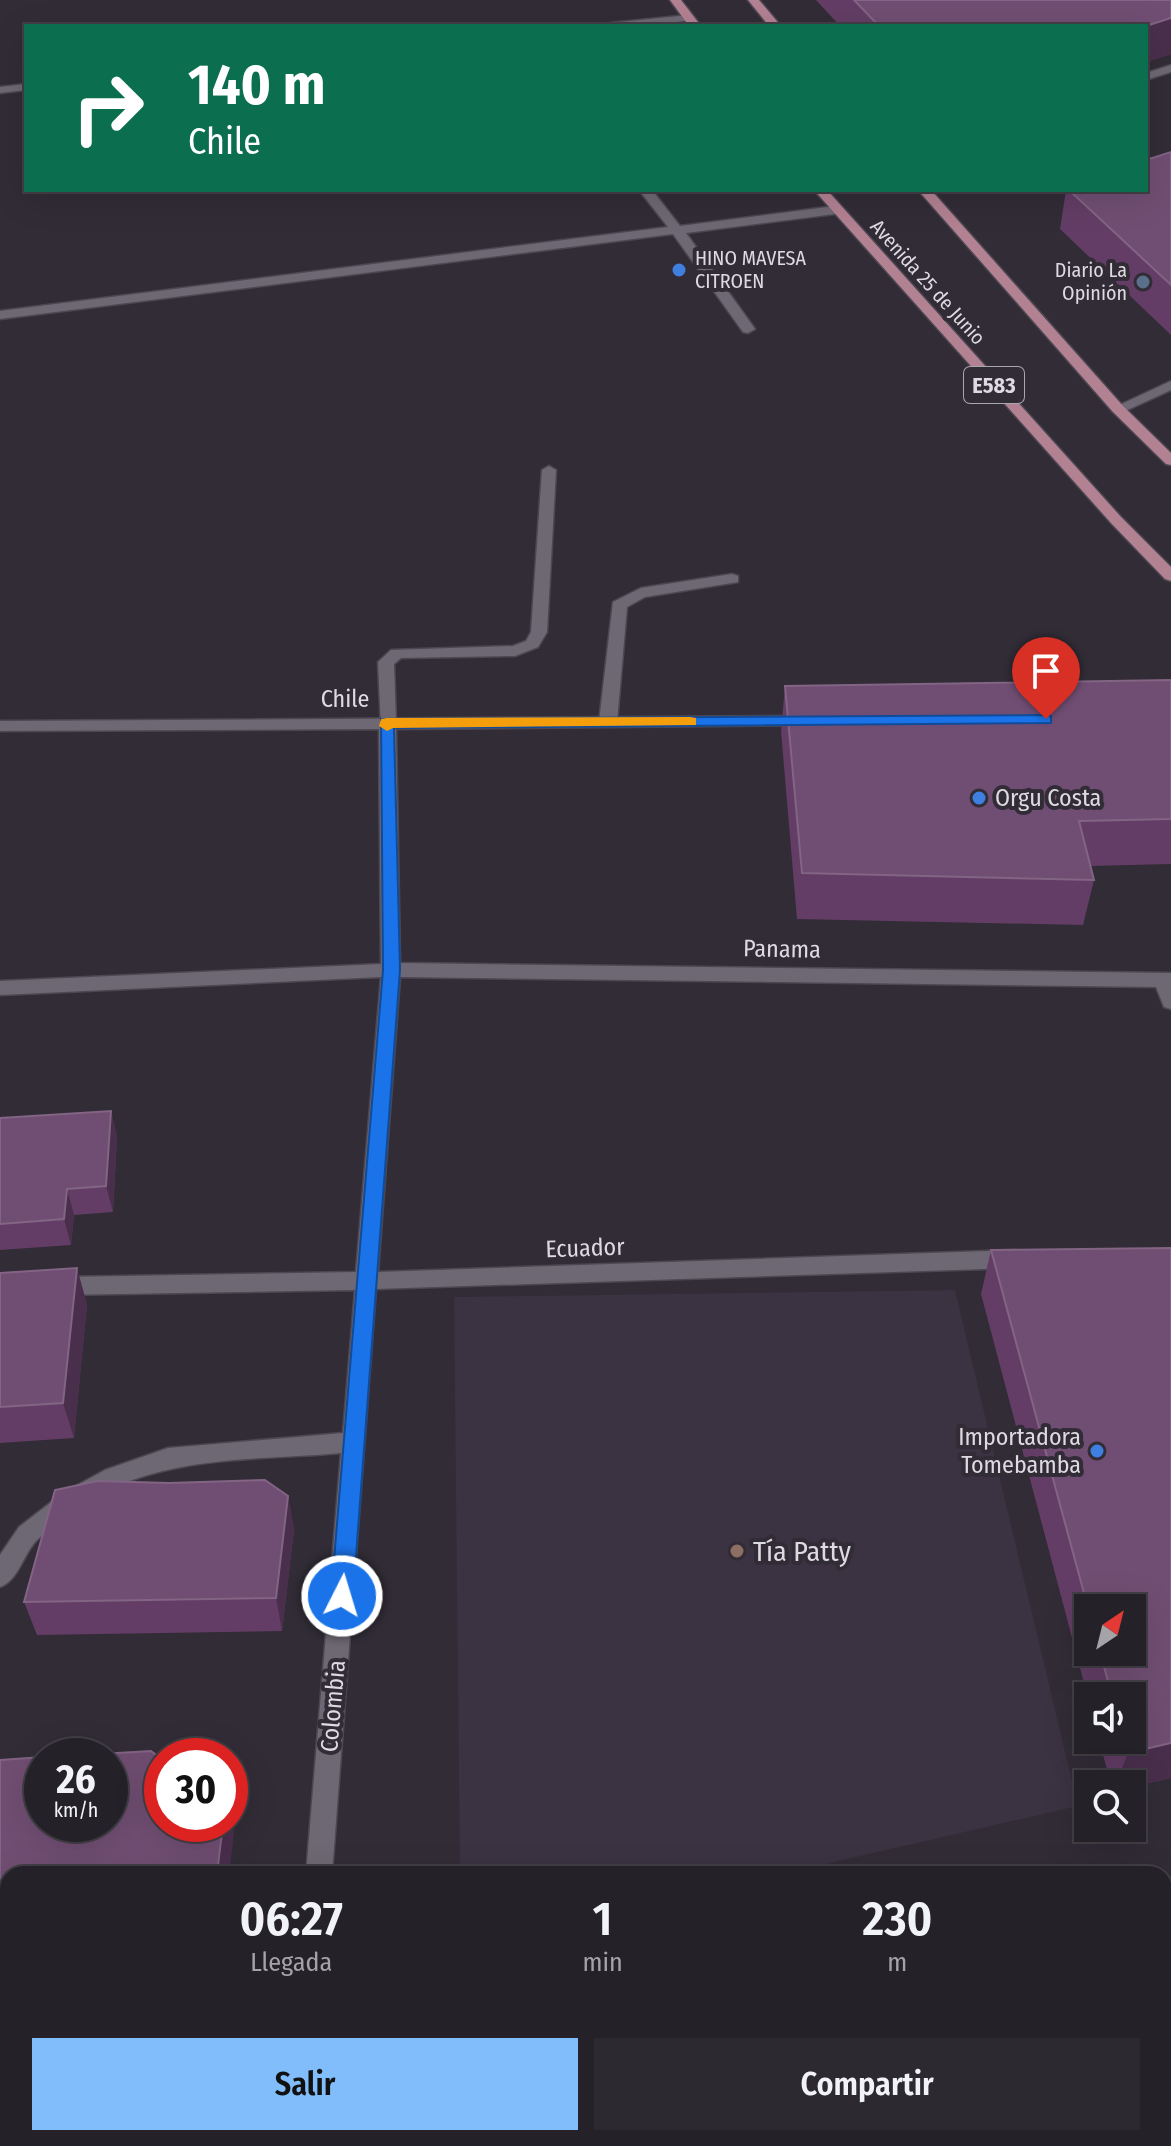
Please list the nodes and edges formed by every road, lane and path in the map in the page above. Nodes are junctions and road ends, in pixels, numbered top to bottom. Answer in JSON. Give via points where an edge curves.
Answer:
{"nodes":[{"id":1,"x":675,"y":0,"type":"edge"},
{"id":2,"x":753,"y":0,"type":"edge"},
{"id":3,"x":692,"y":22,"type":"edge"},
{"id":4,"x":651,"y":24,"type":"edge"},
{"id":5,"x":773,"y":24,"type":"edge"},
{"id":6,"x":1171,"y":68,"type":"edge"},
{"id":7,"x":1148,"y":76,"type":"edge"},
{"id":8,"x":24,"y":87,"type":"edge"},
{"id":9,"x":0,"y":90,"type":"edge"},
{"id":10,"x":647,"y":192,"type":"edge"},
{"id":11,"x":822,"y":192,"type":"edge"},
{"id":12,"x":926,"y":192,"type":"edge"},
{"id":13,"x":835,"y":210,"type":"junction"},
{"id":14,"x":677,"y":230,"type":"junction"},
{"id":15,"x":0,"y":315,"type":"edge"},
{"id":16,"x":748,"y":329,"type":"dead end"},
{"id":17,"x":1171,"y":385,"type":"edge"},
{"id":18,"x":1118,"y":409,"type":"junction"},
{"id":19,"x":1171,"y":461,"type":"edge"},
{"id":20,"x":549,"y":470,"type":"dead end"},
{"id":21,"x":1171,"y":576,"type":"edge"},
{"id":22,"x":732,"y":579,"type":"dead end"},
{"id":23,"x":827,"y":721,"type":"edge"},
{"id":24,"x":608,"y":722,"type":"junction"},
{"id":25,"x":387,"y":723,"type":"junction"},
{"id":26,"x":0,"y":726,"type":"edge"},
{"id":27,"x":391,"y":970,"type":"junction"},
{"id":28,"x":1167,"y":980,"type":"edge"},
{"id":29,"x":0,"y":988,"type":"edge"},
{"id":30,"x":1171,"y":1002,"type":"edge"},
{"id":31,"x":1045,"y":1258,"type":"edge"},
{"id":32,"x":366,"y":1281,"type":"junction"},
{"id":33,"x":0,"y":1287,"type":"edge"},
{"id":34,"x":355,"y":1442,"type":"junction"},
{"id":35,"x":0,"y":1576,"type":"edge"},
{"id":36,"x":320,"y":1866,"type":"edge"}],
"edges":[{"from":1,"to":3,"type":"main road"},
{"from":2,"to":5,"type":"main road"},
{"from":3,"to":4,"type":"street"},
{"from":6,"to":7,"type":"street"},
{"from":8,"to":9,"type":"street"},
{"from":10,"to":14,"type":"street"},
{"from":11,"to":13,"type":"main road","name":"Avenida 25 de Junio","number":"E583"},
{"from":12,"to":18,"type":"main road"},
{"from":13,"to":14,"type":"street"},
{"from":13,"to":21,"type":"main road","name":"Avenida 25 de Junio","number":"E583"},
{"from":14,"to":15,"type":"street"},
{"from":14,"to":16,"type":"street"},
{"from":17,"to":18,"type":"street"},
{"from":18,"to":19,"type":"main road"},
{"from":20,"to":25,"type":"street","name":"Colombia","via":[[539,632],[532,644],[515,651],[390,656]]},
{"from":22,"to":24,"type":"street","via":[[641,593],[619,605]]},
{"from":23,"to":24,"type":"street","name":"Chile"},
{"from":24,"to":25,"type":"street","name":"Chile"},
{"from":25,"to":26,"type":"street","name":"Chile"},
{"from":25,"to":27,"type":"street","name":"Colombia"},
{"from":27,"to":28,"type":"street","name":"Panama"},
{"from":27,"to":29,"type":"street","name":"Panama"},
{"from":27,"to":32,"type":"street","name":"Colombia"},
{"from":28,"to":30,"type":"street"},
{"from":31,"to":32,"type":"street","name":"Ecuador"},
{"from":32,"to":33,"type":"street","name":"Ecuador"},
{"from":32,"to":34,"type":"street","name":"Colombia"},
{"from":34,"to":35,"type":"street","via":[[168,1458],[113,1477],[71,1500],[27,1534]]},
{"from":34,"to":36,"type":"street","name":"Colombia"}]}
